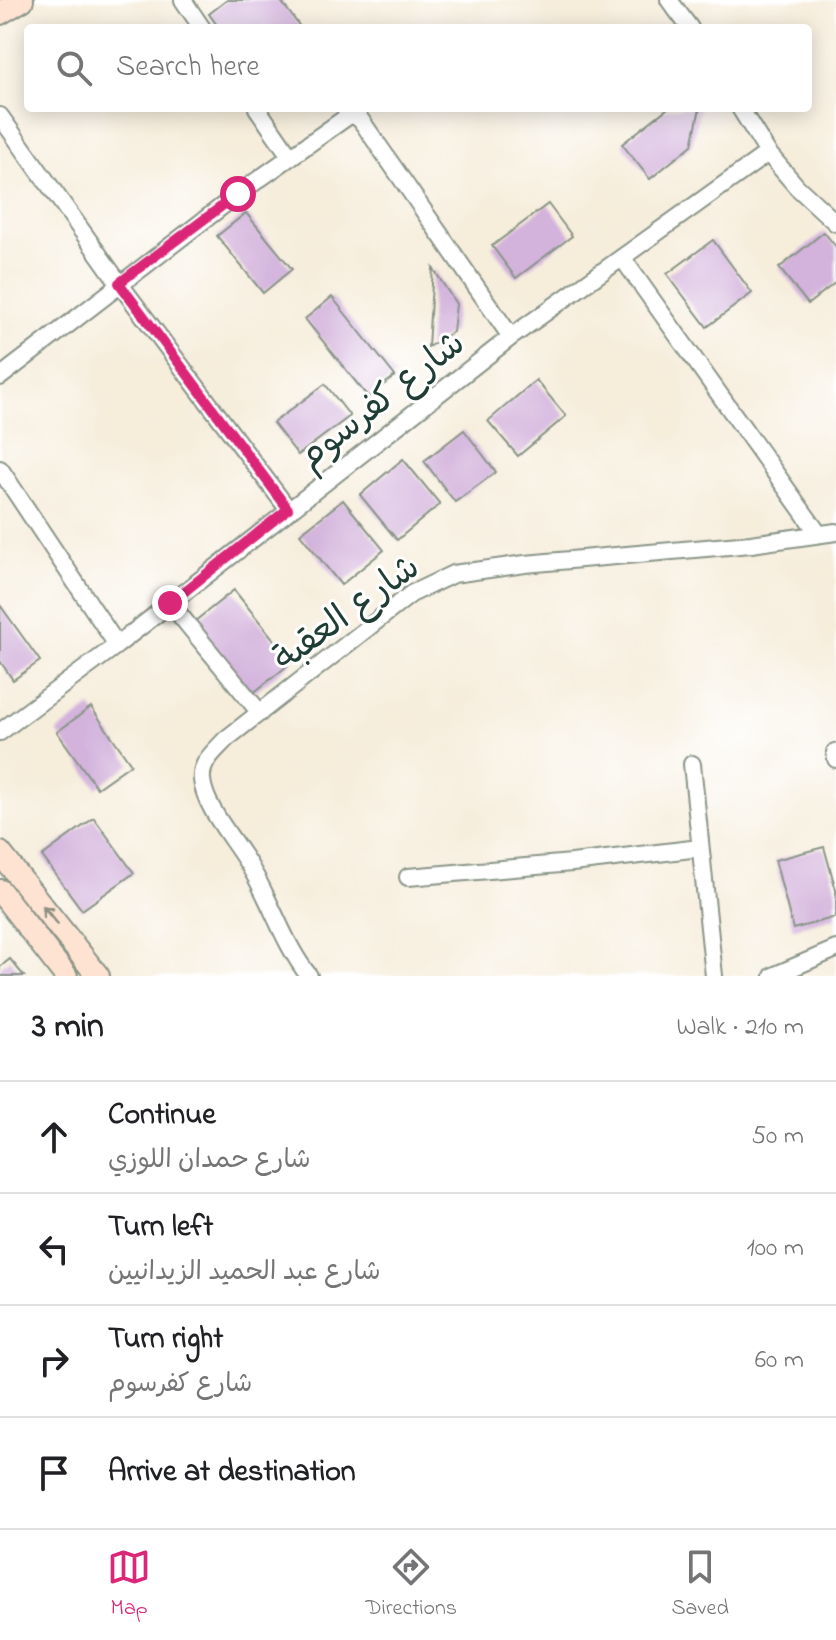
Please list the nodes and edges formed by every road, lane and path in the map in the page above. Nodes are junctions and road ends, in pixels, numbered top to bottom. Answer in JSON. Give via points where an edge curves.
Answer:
{"nodes":[{"id":1,"x":22,"y":0,"type":"edge"},
{"id":2,"x":183,"y":0,"type":"edge"},
{"id":3,"x":669,"y":0,"type":"edge"},
{"id":4,"x":0,"y":13,"type":"edge"},
{"id":5,"x":199,"y":24,"type":"edge"},
{"id":6,"x":687,"y":24,"type":"edge"},
{"id":7,"x":260,"y":112,"type":"edge"},
{"id":8,"x":742,"y":112,"type":"edge"},
{"id":9,"x":0,"y":116,"type":"edge"},
{"id":10,"x":768,"y":153,"type":"junction"},
{"id":11,"x":290,"y":156,"type":"junction"},
{"id":12,"x":836,"y":223,"type":"edge"},
{"id":13,"x":623,"y":259,"type":"junction"},
{"id":14,"x":119,"y":283,"type":"junction"},
{"id":15,"x":511,"y":337,"type":"junction"},
{"id":16,"x":0,"y":377,"type":"edge"},
{"id":17,"x":0,"y":469,"type":"edge"},
{"id":18,"x":288,"y":509,"type":"junction"},
{"id":19,"x":836,"y":532,"type":"edge"},
{"id":20,"x":818,"y":533,"type":"junction"},
{"id":21,"x":170,"y":603,"type":"junction"},
{"id":22,"x":117,"y":645,"type":"junction"},
{"id":23,"x":260,"y":713,"type":"junction"},
{"id":24,"x":0,"y":732,"type":"edge"},
{"id":25,"x":692,"y":764,"type":"dead end"},
{"id":26,"x":700,"y":848,"type":"junction"},
{"id":27,"x":0,"y":853,"type":"edge"},
{"id":28,"x":408,"y":877,"type":"dead end"},
{"id":29,"x":0,"y":891,"type":"edge"},
{"id":30,"x":836,"y":949,"type":"edge"},
{"id":31,"x":66,"y":976,"type":"edge"},
{"id":32,"x":98,"y":976,"type":"edge"},
{"id":33,"x":309,"y":976,"type":"edge"},
{"id":34,"x":714,"y":976,"type":"edge"},
{"id":35,"x":773,"y":976,"type":"edge"}],
"edges":[{"from":1,"to":4,"type":"street"},
{"from":2,"to":5,"type":"street"},
{"from":3,"to":6,"type":"street"},
{"from":7,"to":11,"type":"street"},
{"from":8,"to":10,"type":"street"},
{"from":9,"to":14,"type":"street"},
{"from":10,"to":12,"type":"street"},
{"from":10,"to":13,"type":"street","name":"شارع كفرسوم"},
{"from":11,"to":14,"type":"street"},
{"from":11,"to":15,"type":"street","via":[[351,114],[360,119]]},
{"from":13,"to":15,"type":"street","name":"شارع كفرسوم"},
{"from":13,"to":20,"type":"street"},
{"from":14,"to":16,"type":"street"},
{"from":14,"to":18,"type":"street"},
{"from":15,"to":18,"type":"street","name":"شارع كفرسوم"},
{"from":17,"to":22,"type":"street"},
{"from":18,"to":21,"type":"street","name":"شارع كفرسوم"},
{"from":19,"to":20,"type":"street","name":"شارع العقبة"},
{"from":20,"to":23,"type":"street","name":"شارع العقبة","via":[[453,574],[411,594]]},
{"from":21,"to":22,"type":"street","name":"شارع كفرسوم"},
{"from":21,"to":23,"type":"street"},
{"from":22,"to":24,"type":"street","name":"شارع كفرسوم"},
{"from":23,"to":33,"type":"street","name":"شارع العقبة","via":[[212,754],[201,778]]},
{"from":25,"to":26,"type":"street"},
{"from":26,"to":28,"type":"street"},
{"from":26,"to":34,"type":"street"},
{"from":32,"to":27,"type":"street","one_way":true},
{"from":29,"to":31,"type":"street"},
{"from":30,"to":35,"type":"street"}]}
